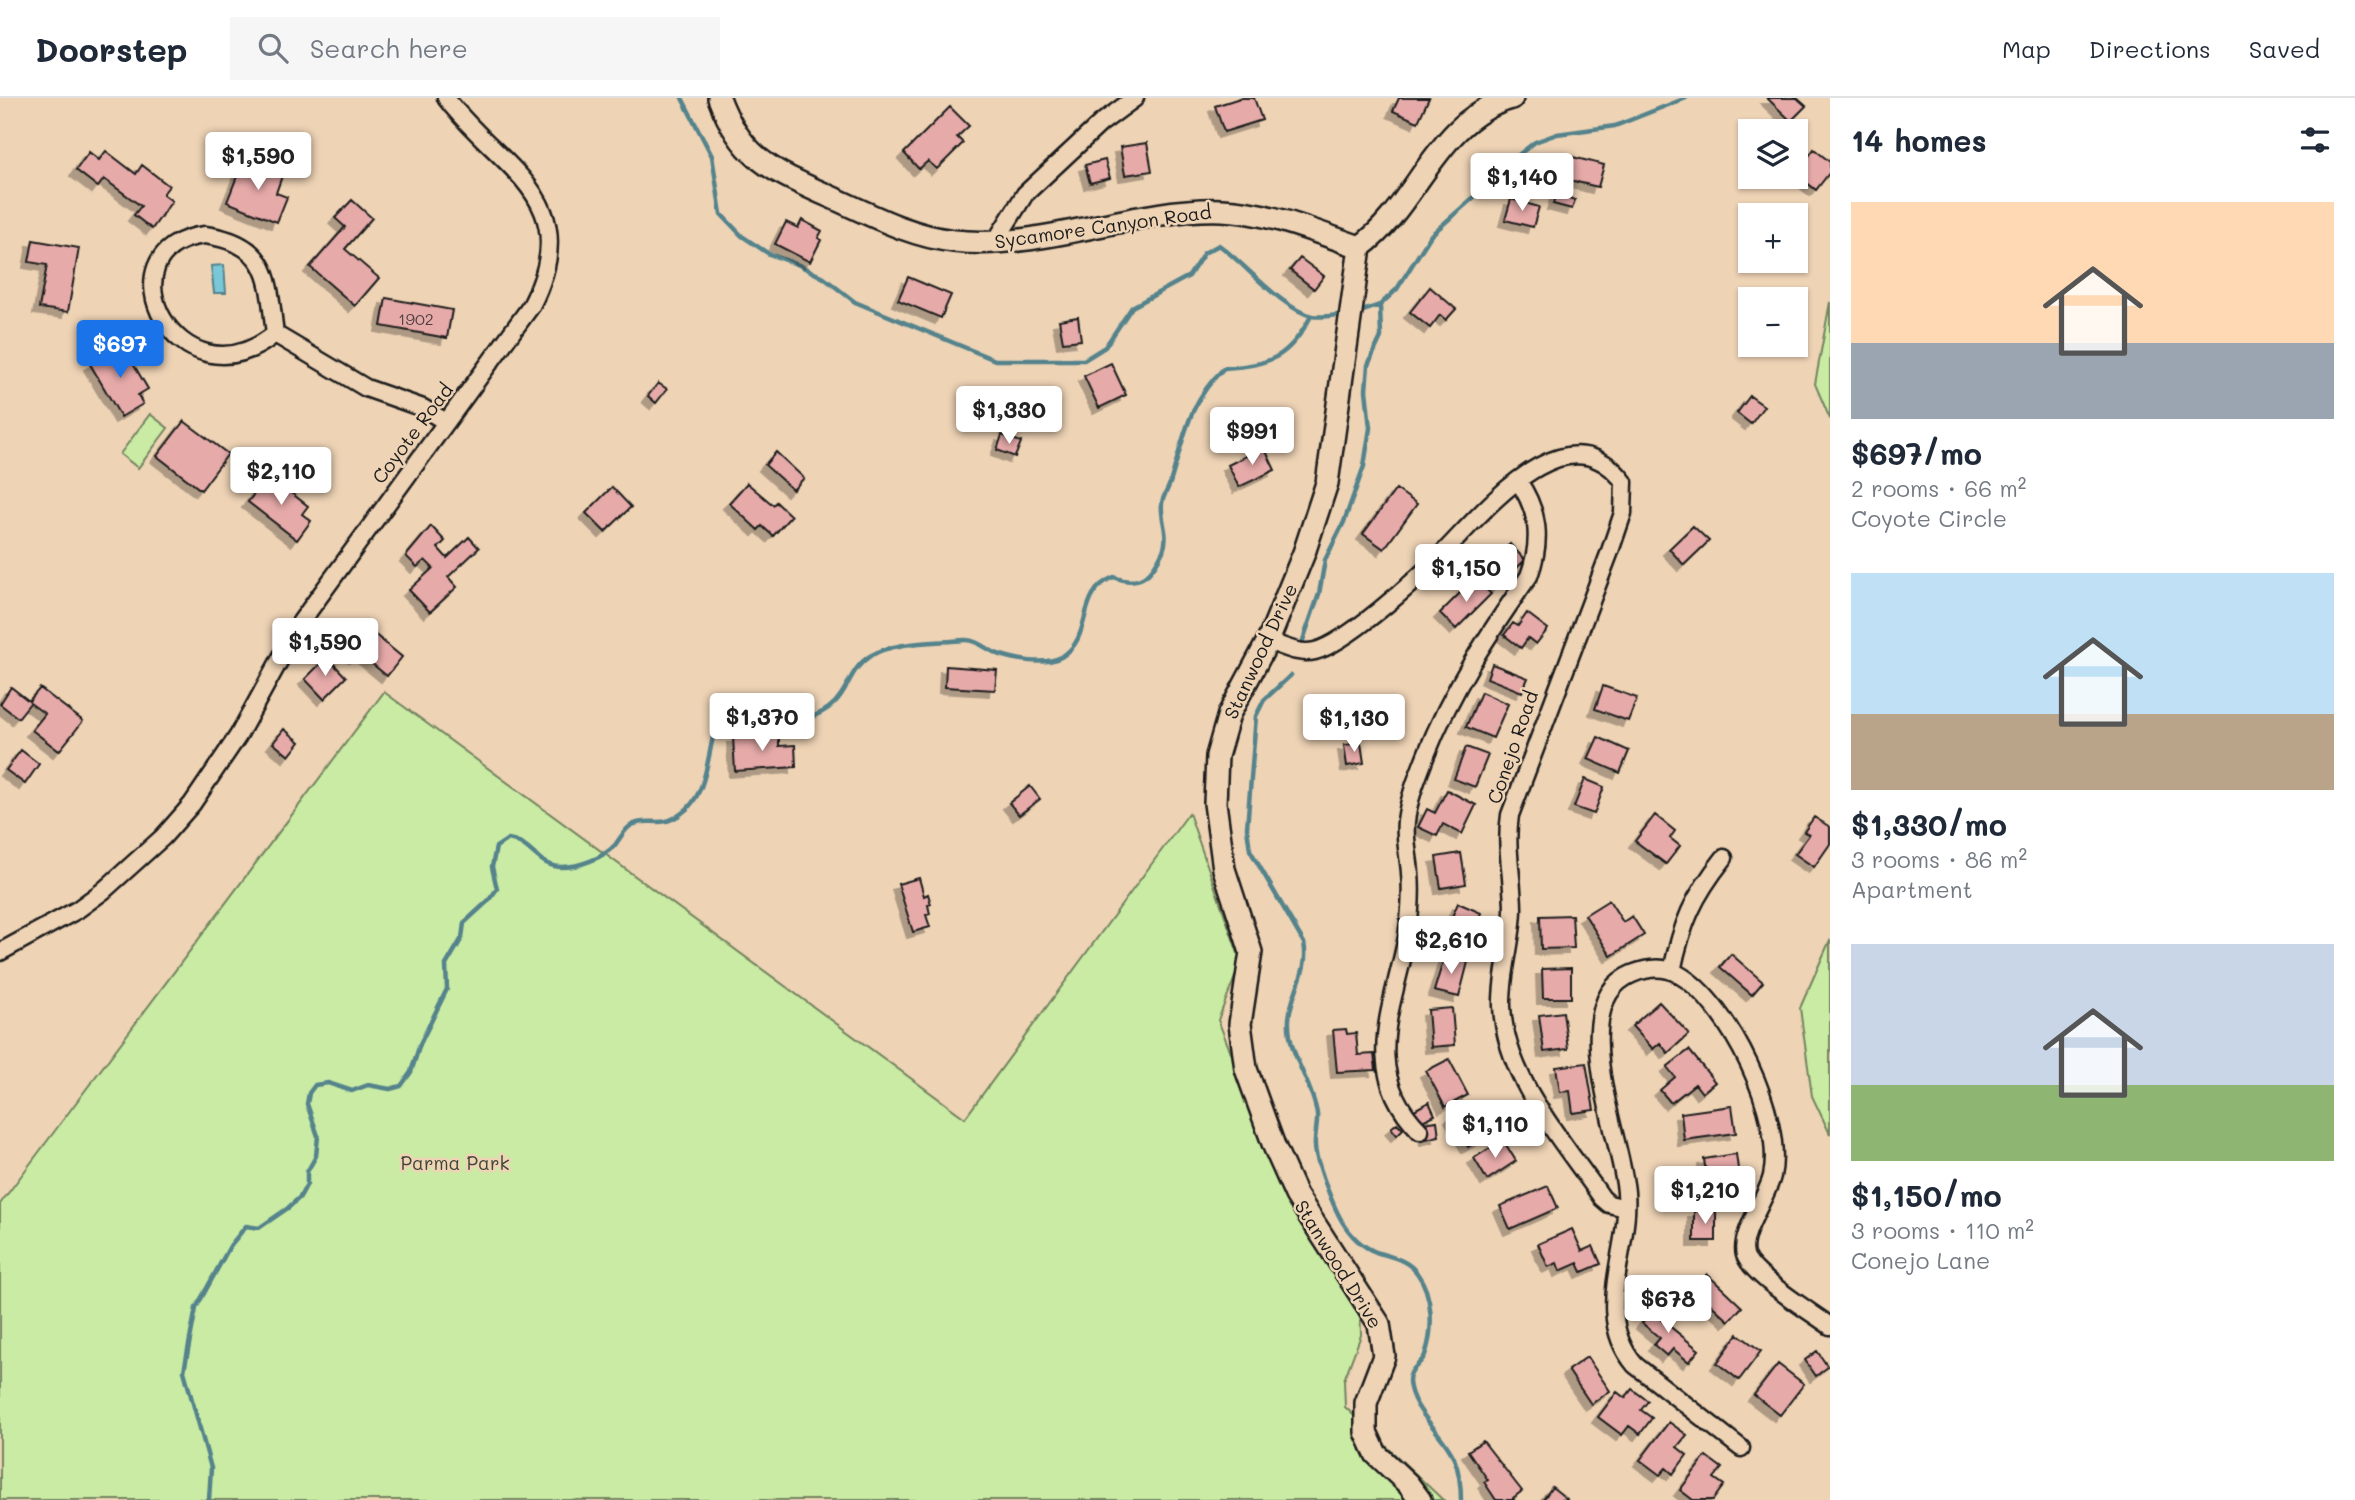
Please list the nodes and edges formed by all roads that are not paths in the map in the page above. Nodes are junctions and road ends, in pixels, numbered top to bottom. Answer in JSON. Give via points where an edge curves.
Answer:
{"nodes":[{"id":1,"x":446,"y":98,"type":"edge"},
{"id":2,"x":719,"y":98,"type":"edge"},
{"id":3,"x":1135,"y":98,"type":"edge"},
{"id":4,"x":1512,"y":98,"type":"edge"},
{"id":5,"x":995,"y":242,"type":"junction"},
{"id":6,"x":1360,"y":247,"type":"junction"},
{"id":7,"x":275,"y":334,"type":"junction"},
{"id":8,"x":446,"y":422,"type":"junction"},
{"id":9,"x":1518,"y":481,"type":"junction"},
{"id":10,"x":1268,"y":641,"type":"junction"},
{"id":11,"x":1724,"y":858,"type":"dead end"},
{"id":12,"x":0,"y":952,"type":"edge"},
{"id":13,"x":1672,"y":971,"type":"junction"},
{"id":14,"x":1420,"y":1131,"type":"dead end"},
{"id":15,"x":1626,"y":1208,"type":"junction"},
{"id":16,"x":1830,"y":1326,"type":"edge"},
{"id":17,"x":1741,"y":1448,"type":"dead end"},
{"id":18,"x":1420,"y":1500,"type":"edge"}],
"edges":[{"from":1,"to":8,"type":"street","name":"Coyote Road","via":[[529,183],[544,216],[548,251],[542,281],[526,315]]},
{"from":2,"to":5,"type":"main road","name":"Sycamore Canyon Road","via":[[732,130],[746,148],[785,175],[915,232],[951,241]]},
{"from":3,"to":5,"type":"street","via":[[1101,123],[1026,194]]},
{"from":4,"to":6,"type":"main road","via":[[1462,125],[1379,231]]},
{"from":5,"to":6,"type":"main road","name":"Sycamore Canyon Road","via":[[1214,210],[1268,217]]},
{"from":6,"to":10,"type":"main road","name":"Stanwood Drive","via":[[1327,483]]},
{"from":7,"to":7,"type":"street","via":[[268,280],[245,249],[225,239],[194,237],[175,244],[161,259],[153,278],[153,297],[167,328],[183,342],[206,353],[231,355],[254,348]]},
{"from":7,"to":8,"type":"street","via":[[359,384],[423,408]]},
{"from":8,"to":12,"type":"street","name":"Coyote Road","via":[[300,623],[238,736],[192,804],[103,891]]},
{"from":9,"to":10,"type":"street","name":"Conejo Road","via":[[1497,496],[1439,557],[1327,646],[1301,652]]},
{"from":9,"to":14,"type":"street","via":[[1535,514],[1535,559],[1529,576],[1443,712],[1414,785],[1406,822],[1410,906],[1391,998],[1385,1070],[1399,1107]]},
{"from":9,"to":15,"type":"street","name":"Conejo Road","via":[[1547,462],[1576,457],[1604,463],[1625,486],[1623,513],[1609,554],[1510,815],[1507,851],[1513,908],[1503,1006],[1505,1032],[1524,1081],[1602,1198]]},
{"from":10,"to":18,"type":"main road","name":"Stanwood Drive","via":[[1229,714],[1215,779],[1220,849],[1251,952],[1240,1017],[1242,1051],[1258,1107],[1292,1187],[1382,1332],[1384,1356],[1365,1412],[1369,1444]]},
{"from":11,"to":13,"type":"street","via":[[1687,913]]},
{"from":13,"to":15,"type":"street","via":[[1643,969],[1627,976],[1609,994],[1603,1009],[1600,1065],[1624,1175]]},
{"from":13,"to":16,"type":"street","via":[[1690,981],[1735,1033],[1759,1087],[1769,1124],[1773,1174],[1745,1237],[1745,1255],[1756,1270]]},
{"from":15,"to":17,"type":"street","via":[[1612,1308],[1618,1339],[1634,1365]]}]}
